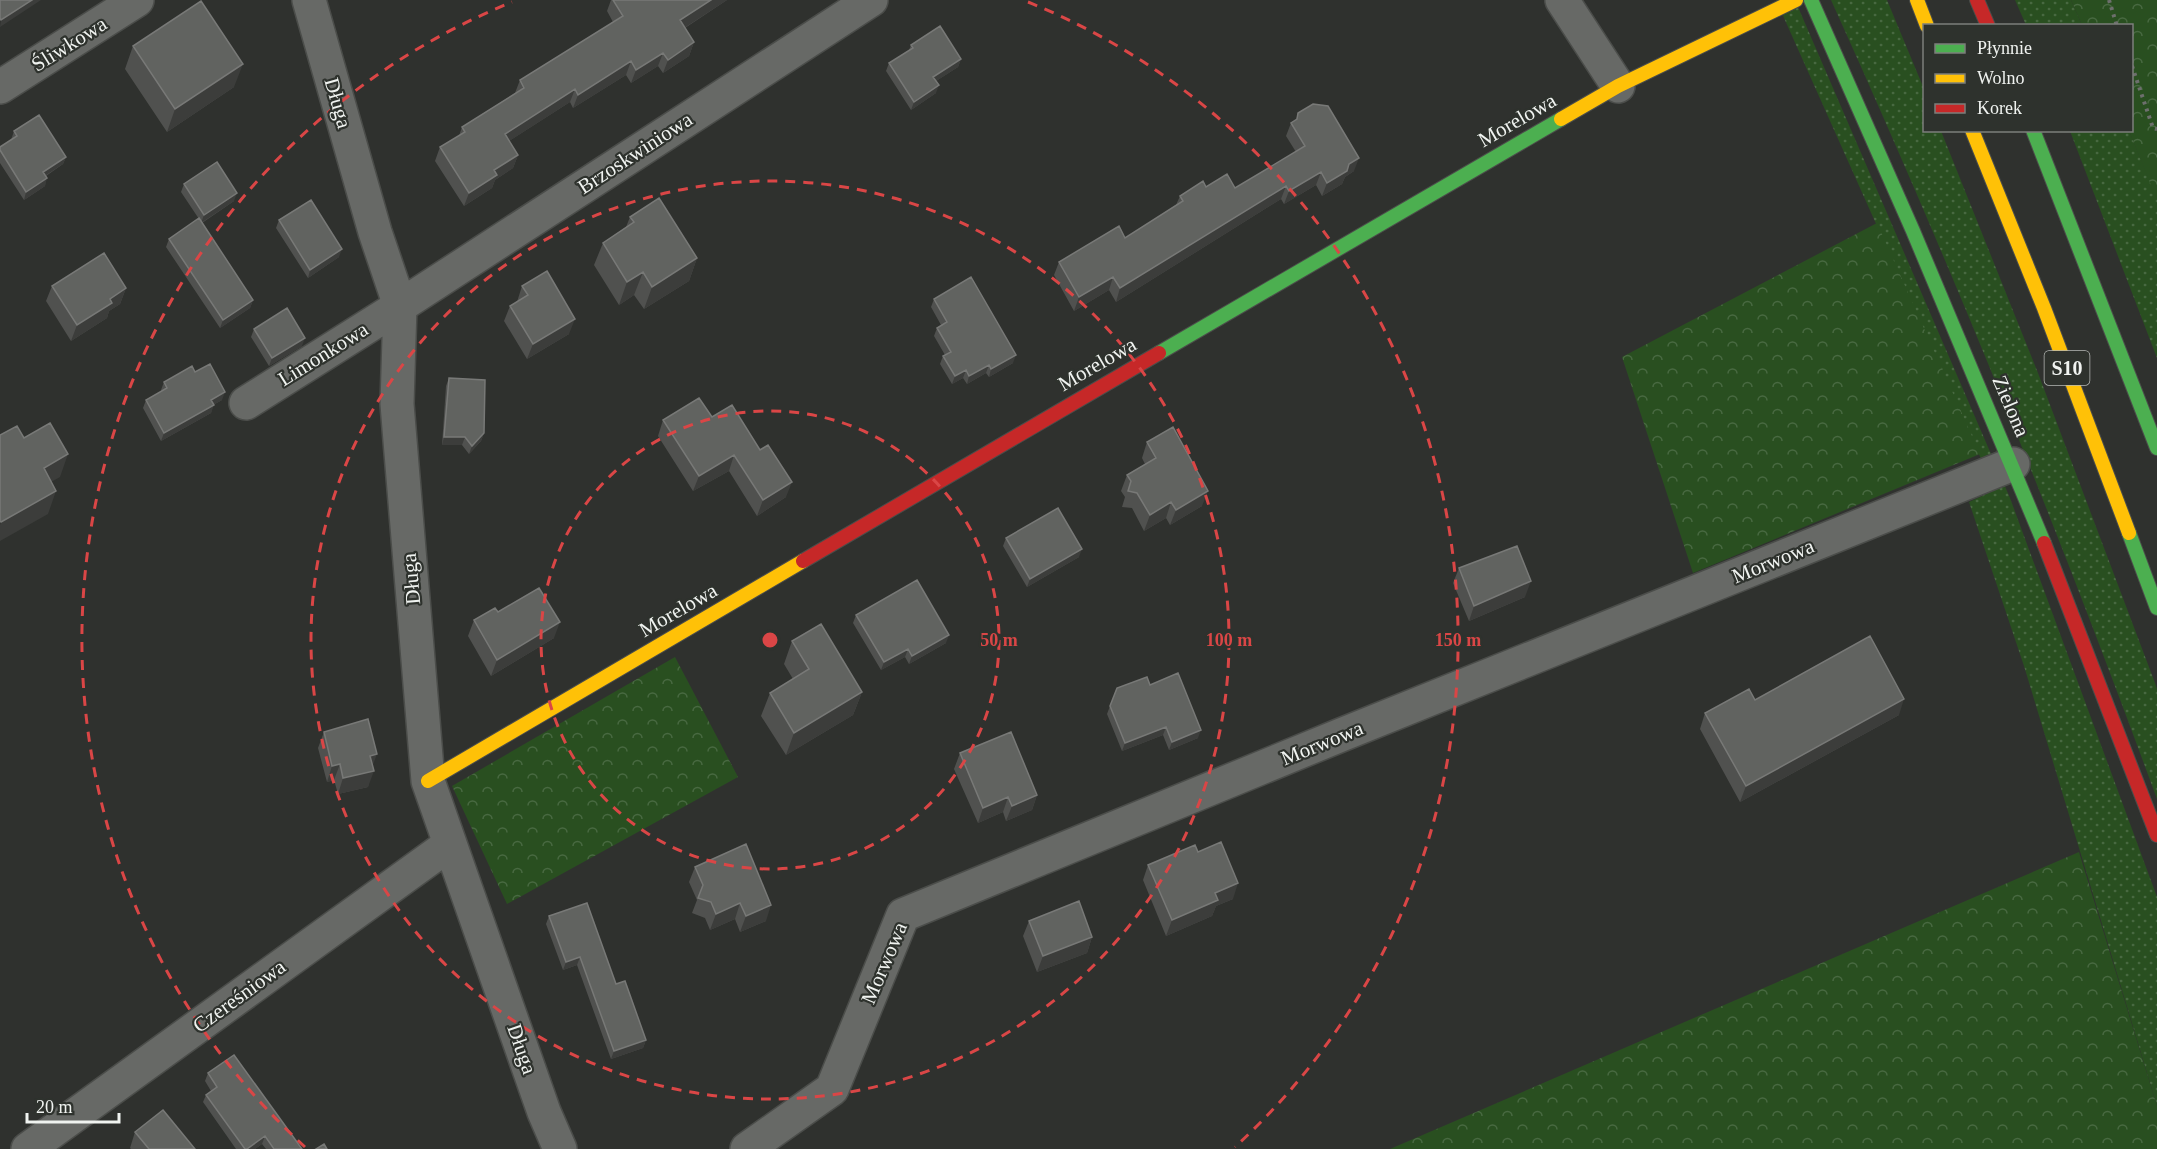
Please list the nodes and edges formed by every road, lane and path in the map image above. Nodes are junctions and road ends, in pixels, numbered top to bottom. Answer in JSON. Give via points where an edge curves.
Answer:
{"nodes":[{"id":1,"x":137,"y":0,"type":"edge"},
{"id":2,"x":309,"y":0,"type":"edge"},
{"id":3,"x":871,"y":0,"type":"edge"},
{"id":4,"x":1562,"y":0,"type":"edge"},
{"id":5,"x":1796,"y":0,"type":"edge"},
{"id":6,"x":1811,"y":0,"type":"edge"},
{"id":7,"x":1917,"y":0,"type":"edge"},
{"id":8,"x":1977,"y":0,"type":"edge"},
{"id":9,"x":2109,"y":0,"type":"edge"},
{"id":10,"x":1927,"y":24,"type":"edge"},
{"id":11,"x":1987,"y":24,"type":"edge"},
{"id":12,"x":2116,"y":24,"type":"edge"},
{"id":13,"x":2133,"y":69,"type":"edge"},
{"id":14,"x":1618,"y":86,"type":"junction"},
{"id":15,"x":0,"y":87,"type":"edge"},
{"id":16,"x":2155,"y":129,"type":"edge"},
{"id":17,"x":1973,"y":132,"type":"edge"},
{"id":18,"x":2034,"y":132,"type":"edge"},
{"id":19,"x":400,"y":306,"type":"junction"},
{"id":20,"x":246,"y":403,"type":"dead end"},
{"id":21,"x":2157,"y":448,"type":"edge"},
{"id":22,"x":2013,"y":464,"type":"junction"},
{"id":23,"x":2157,"y":608,"type":"edge"},
{"id":24,"x":428,"y":781,"type":"junction"},
{"id":25,"x":2157,"y":835,"type":"edge"},
{"id":26,"x":450,"y":844,"type":"junction"},
{"id":27,"x":28,"y":1149,"type":"edge"},
{"id":28,"x":560,"y":1149,"type":"edge"},
{"id":29,"x":747,"y":1149,"type":"edge"}],
"edges":[{"from":1,"to":15,"type":"street","name":"Śliwkowa"},
{"from":2,"to":19,"type":"street","name":"Długa"},
{"from":3,"to":19,"type":"street","name":"Brzoskwiniowa"},
{"from":4,"to":14,"type":"street"},
{"from":5,"to":14,"type":"main road","name":"Morelowa"},
{"from":6,"to":22,"type":"main road","name":"Zielona","via":[[1868,121]]},
{"from":7,"to":10,"type":"main road"},
{"from":8,"to":11,"type":"main road"},
{"from":9,"to":12,"type":"path"},
{"from":13,"to":16,"type":"path"},
{"from":14,"to":24,"type":"main road","name":"Morelowa"},
{"from":17,"to":23,"type":"main road","number":"S10"},
{"from":18,"to":21,"type":"main road","number":"S10"},
{"from":19,"to":20,"type":"street","name":"Limonkowa"},
{"from":19,"to":24,"type":"street","name":"Długa","via":[[397,404]]},
{"from":22,"to":25,"type":"main road","name":"Zielona"},
{"from":22,"to":29,"type":"street","name":"Morwowa","via":[[903,915],[832,1089]]},
{"from":24,"to":26,"type":"street","name":"Długa"},
{"from":26,"to":27,"type":"street","name":"Czereśniowa"},
{"from":26,"to":28,"type":"street","name":"Długa"}]}
